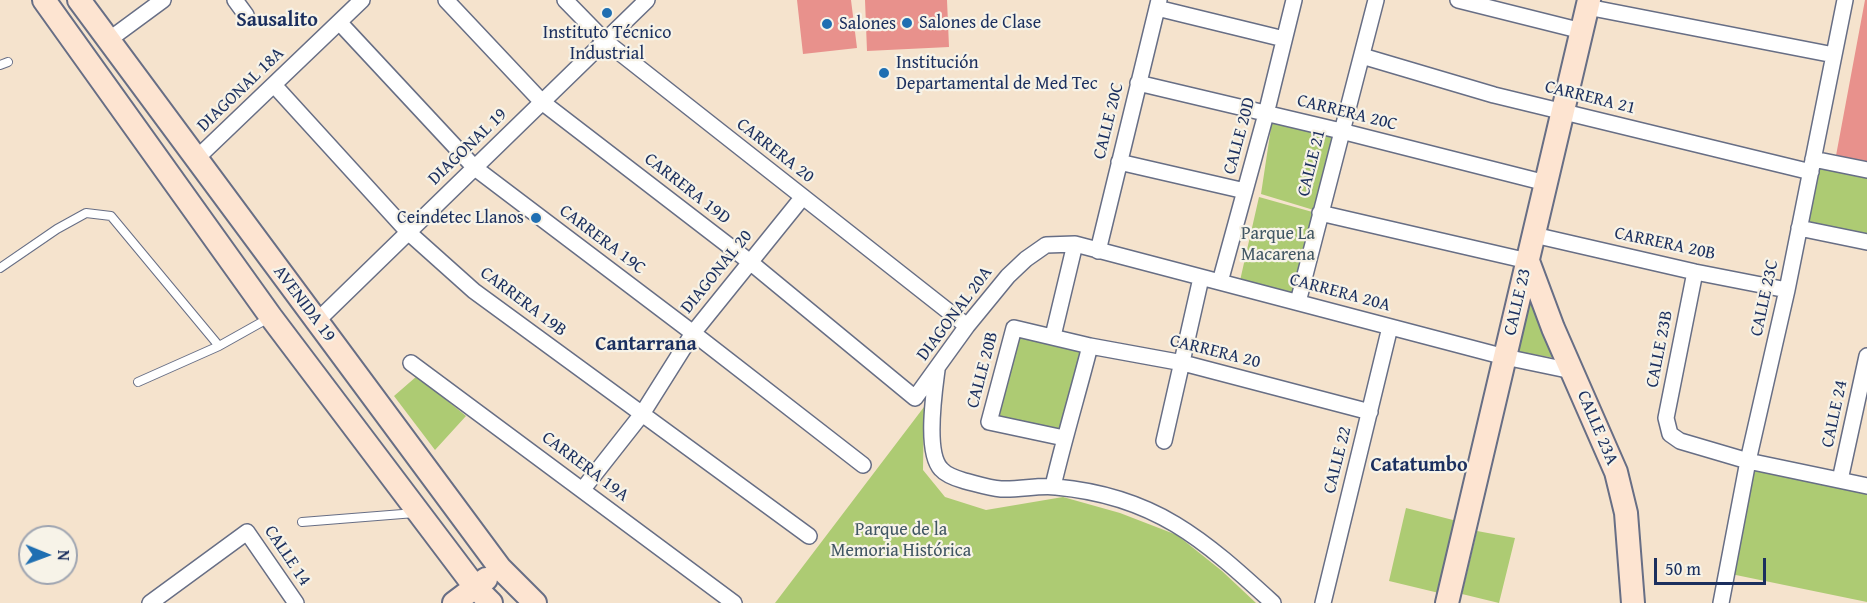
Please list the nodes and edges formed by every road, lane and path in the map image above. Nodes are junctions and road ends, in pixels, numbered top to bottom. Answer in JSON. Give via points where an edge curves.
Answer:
{"nodes":[{"id":1,"x":44,"y":0,"type":"edge"},
{"id":2,"x":164,"y":0,"type":"edge"},
{"id":3,"x":235,"y":0,"type":"edge"},
{"id":4,"x":362,"y":0,"type":"edge"},
{"id":5,"x":446,"y":0,"type":"edge"},
{"id":6,"x":565,"y":0,"type":"edge"},
{"id":7,"x":647,"y":0,"type":"edge"},
{"id":8,"x":1294,"y":0,"type":"edge"},
{"id":9,"x":1377,"y":0,"type":"edge"},
{"id":10,"x":1458,"y":0,"type":"edge"},
{"id":11,"x":1845,"y":0,"type":"edge"},
{"id":12,"x":84,"y":2,"type":"edge"},
{"id":13,"x":1588,"y":3,"type":"edge"},
{"id":14,"x":1158,"y":4,"type":"edge"},
{"id":15,"x":246,"y":15,"type":"dead end"},
{"id":16,"x":339,"y":22,"type":"junction"},
{"id":17,"x":1582,"y":31,"type":"junction"},
{"id":18,"x":110,"y":39,"type":"junction"},
{"id":19,"x":1284,"y":39,"type":"junction"},
{"id":20,"x":605,"y":41,"type":"junction"},
{"id":21,"x":1834,"y":55,"type":"junction"},
{"id":22,"x":1362,"y":56,"type":"junction"},
{"id":23,"x":1138,"y":83,"type":"junction"},
{"id":24,"x":274,"y":85,"type":"junction"},
{"id":25,"x":542,"y":102,"type":"junction"},
{"id":26,"x":1563,"y":111,"type":"junction"},
{"id":27,"x":1266,"y":114,"type":"junction"},
{"id":28,"x":1341,"y":131,"type":"junction"},
{"id":29,"x":197,"y":158,"type":"junction"},
{"id":30,"x":1119,"y":162,"type":"junction"},
{"id":31,"x":1812,"y":165,"type":"junction"},
{"id":32,"x":475,"y":168,"type":"junction"},
{"id":33,"x":1867,"y":170,"type":"edge"},
{"id":34,"x":1546,"y":183,"type":"junction"},
{"id":35,"x":1245,"y":191,"type":"junction"},
{"id":36,"x":802,"y":198,"type":"junction"},
{"id":37,"x":1320,"y":213,"type":"junction"},
{"id":38,"x":1799,"y":228,"type":"junction"},
{"id":39,"x":408,"y":232,"type":"junction"},
{"id":40,"x":1534,"y":235,"type":"junction"},
{"id":41,"x":1867,"y":242,"type":"edge"},
{"id":42,"x":1075,"y":244,"type":"junction"},
{"id":43,"x":1098,"y":251,"type":"junction"},
{"id":44,"x":1528,"y":261,"type":"junction"},
{"id":45,"x":750,"y":262,"type":"junction"},
{"id":46,"x":0,"y":268,"type":"edge"},
{"id":47,"x":1695,"y":272,"type":"junction"},
{"id":48,"x":1201,"y":278,"type":"junction"},
{"id":49,"x":1220,"y":282,"type":"junction"},
{"id":50,"x":1787,"y":290,"type":"junction"},
{"id":51,"x":1298,"y":302,"type":"junction"},
{"id":52,"x":271,"y":317,"type":"junction"},
{"id":53,"x":316,"y":321,"type":"junction"},
{"id":54,"x":966,"y":326,"type":"junction"},
{"id":55,"x":1390,"y":327,"type":"junction"},
{"id":56,"x":1014,"y":328,"type":"joint"},
{"id":57,"x":693,"y":333,"type":"junction"},
{"id":58,"x":1053,"y":336,"type":"junction"},
{"id":59,"x":219,"y":346,"type":"junction"},
{"id":60,"x":1090,"y":346,"type":"junction"},
{"id":61,"x":1867,"y":356,"type":"edge"},
{"id":62,"x":1505,"y":357,"type":"junction"},
{"id":63,"x":411,"y":363,"type":"dead end"},
{"id":64,"x":1183,"y":363,"type":"junction"},
{"id":65,"x":937,"y":370,"type":"junction"},
{"id":66,"x":1572,"y":370,"type":"junction"},
{"id":67,"x":138,"y":382,"type":"dead end"},
{"id":68,"x":915,"y":398,"type":"joint"},
{"id":69,"x":1370,"y":412,"type":"junction"},
{"id":70,"x":642,"y":414,"type":"junction"},
{"id":71,"x":1064,"y":438,"type":"junction"},
{"id":72,"x":1164,"y":441,"type":"dead end"},
{"id":73,"x":1748,"y":461,"type":"junction"},
{"id":74,"x":863,"y":465,"type":"dead end"},
{"id":75,"x":1840,"y":480,"type":"junction"},
{"id":76,"x":1053,"y":486,"type":"junction"},
{"id":77,"x":1867,"y":486,"type":"edge"},
{"id":78,"x":583,"y":489,"type":"junction"},
{"id":79,"x":419,"y":512,"type":"junction"},
{"id":80,"x":303,"y":522,"type":"dead end"},
{"id":81,"x":809,"y":536,"type":"dead end"},
{"id":82,"x":500,"y":568,"type":"junction"},
{"id":83,"x":486,"y":598,"type":"edge"},
{"id":84,"x":150,"y":603,"type":"edge"},
{"id":85,"x":296,"y":603,"type":"edge"},
{"id":86,"x":454,"y":603,"type":"edge"},
{"id":87,"x":535,"y":603,"type":"edge"},
{"id":88,"x":734,"y":603,"type":"edge"},
{"id":89,"x":1273,"y":603,"type":"edge"},
{"id":90,"x":1323,"y":603,"type":"edge"},
{"id":91,"x":1447,"y":603,"type":"edge"},
{"id":92,"x":1634,"y":603,"type":"edge"},
{"id":93,"x":1721,"y":603,"type":"edge"}],
"edges":[{"from":1,"to":52,"type":"main road","name":"AVENIDA 19"},
{"from":2,"to":18,"type":"street"},
{"from":3,"to":15,"type":"street"},
{"from":4,"to":16,"type":"street","name":"DIAGONAL 18A"},
{"from":5,"to":25,"type":"street","name":"CARRERA 19D"},
{"from":6,"to":20,"type":"street","name":"CARRERA 20"},
{"from":7,"to":20,"type":"street","name":"DIAGONAL 19"},
{"from":8,"to":19,"type":"street","name":"CALLE 20D"},
{"from":9,"to":22,"type":"street","name":"CALLE 21"},
{"from":10,"to":17,"type":"street"},
{"from":11,"to":21,"type":"street","name":"CALLE 23C"},
{"from":12,"to":18,"type":"main road","name":"AVENIDA 19"},
{"from":13,"to":17,"type":"main road","name":"CALLE 23"},
{"from":13,"to":21,"type":"street"},
{"from":14,"to":19,"type":"street"},
{"from":14,"to":23,"type":"street","name":"CALLE 20C"},
{"from":16,"to":24,"type":"street","name":"DIAGONAL 18A"},
{"from":16,"to":32,"type":"street","name":"CARRERA 19C"},
{"from":17,"to":26,"type":"main road","name":"CALLE 23"},
{"from":18,"to":29,"type":"main road","name":"AVENIDA 19"},
{"from":19,"to":27,"type":"street","name":"CALLE 20D"},
{"from":20,"to":25,"type":"street","name":"DIAGONAL 19"},
{"from":20,"to":36,"type":"street","name":"CARRERA 20"},
{"from":21,"to":31,"type":"street","name":"CALLE 23C"},
{"from":22,"to":26,"type":"street","name":"CARRERA 21"},
{"from":22,"to":28,"type":"street","name":"CALLE 21"},
{"from":23,"to":27,"type":"street","name":"CARRERA 20C"},
{"from":23,"to":30,"type":"street","name":"CALLE 20C"},
{"from":24,"to":29,"type":"street","name":"DIAGONAL 18A"},
{"from":24,"to":39,"type":"street","name":"CARRERA 19B"},
{"from":25,"to":32,"type":"street","name":"DIAGONAL 19"},
{"from":25,"to":45,"type":"street","name":"CARRERA 19D"},
{"from":26,"to":31,"type":"street","name":"CARRERA 21"},
{"from":26,"to":34,"type":"main road","name":"CALLE 23"},
{"from":27,"to":28,"type":"street","name":"CARRERA 20C"},
{"from":27,"to":35,"type":"street","name":"CALLE 20D"},
{"from":28,"to":34,"type":"street","name":"CARRERA 20C"},
{"from":28,"to":37,"type":"street","name":"CALLE 21"},
{"from":29,"to":53,"type":"main road","name":"AVENIDA 19"},
{"from":30,"to":35,"type":"street"},
{"from":30,"to":43,"type":"street","name":"CALLE 20C"},
{"from":31,"to":33,"type":"street","name":"CARRERA 21"},
{"from":31,"to":38,"type":"street","name":"CALLE 23C"},
{"from":32,"to":39,"type":"street","name":"DIAGONAL 19"},
{"from":32,"to":57,"type":"street","name":"CARRERA 19C"},
{"from":34,"to":40,"type":"main road","name":"CALLE 23"},
{"from":35,"to":49,"type":"street","name":"CALLE 20D"},
{"from":36,"to":45,"type":"street","name":"DIAGONAL 20"},
{"from":36,"to":54,"type":"street","name":"CARRERA 20"},
{"from":37,"to":44,"type":"street"},
{"from":37,"to":51,"type":"street","name":"CALLE 21"},
{"from":38,"to":41,"type":"street"},
{"from":38,"to":50,"type":"street","name":"CALLE 23C"},
{"from":39,"to":53,"type":"street","name":"DIAGONAL 19"},
{"from":39,"to":70,"type":"street","name":"CARRERA 19B","via":[[474,291]]},
{"from":40,"to":44,"type":"main road","name":"CALLE 23"},
{"from":40,"to":47,"type":"street","name":"CARRERA 20B"},
{"from":42,"to":43,"type":"street","name":"DIAGONAL 20A"},
{"from":42,"to":54,"type":"street","name":"DIAGONAL 20A","via":[[1046,245],[1026,259]]},
{"from":42,"to":58,"type":"street"},
{"from":43,"to":48,"type":"street","name":"CARRERA 20A"},
{"from":44,"to":62,"type":"main road","name":"CALLE 23"},
{"from":44,"to":66,"type":"main road","name":"CALLE 23A"},
{"from":45,"to":57,"type":"street","name":"DIAGONAL 20"},
{"from":45,"to":68,"type":"street","name":"CARRERA 19D"},
{"from":46,"to":59,"type":"lane","via":[[86,213],[111,216]]},
{"from":47,"to":50,"type":"street","name":"CARRERA 20B"},
{"from":47,"to":73,"type":"street","name":"CALLE 23B","via":[[1666,418],[1670,434],[1680,441]]},
{"from":48,"to":49,"type":"street","name":"CARRERA 20A"},
{"from":48,"to":64,"type":"street"},
{"from":49,"to":51,"type":"street","name":"CARRERA 20A"},
{"from":50,"to":73,"type":"street","name":"CALLE 23C"},
{"from":51,"to":55,"type":"street","name":"CARRERA 20A"},
{"from":52,"to":59,"type":"lane"},
{"from":52,"to":79,"type":"main road","name":"AVENIDA 19"},
{"from":53,"to":82,"type":"main road","name":"AVENIDA 19"},
{"from":54,"to":65,"type":"street","name":"DIAGONAL 20A"},
{"from":55,"to":62,"type":"street","name":"CARRERA 20A"},
{"from":55,"to":69,"type":"street","name":"CALLE 22"},
{"from":56,"to":58,"type":"street","name":"CARRERA 20"},
{"from":56,"to":71,"type":"street","name":"CALLE 20B","via":[[989,422]]},
{"from":57,"to":70,"type":"street","name":"DIAGONAL 20"},
{"from":57,"to":74,"type":"street","name":"CARRERA 19C"},
{"from":58,"to":60,"type":"street","name":"CARRERA 20"},
{"from":59,"to":67,"type":"lane"},
{"from":60,"to":64,"type":"street","name":"CARRERA 20"},
{"from":60,"to":71,"type":"street"},
{"from":61,"to":75,"type":"street","name":"CALLE 24"},
{"from":62,"to":66,"type":"street","name":"CARRERA 20A"},
{"from":62,"to":91,"type":"main road","name":"CALLE 23"},
{"from":63,"to":78,"type":"street","name":"CARRERA 19A"},
{"from":64,"to":69,"type":"street","name":"CARRERA 20"},
{"from":64,"to":72,"type":"street"},
{"from":65,"to":68,"type":"street","name":"DIAGONAL 20A"},
{"from":65,"to":76,"type":"street","via":[[932,425],[940,469],[959,479],[993,488]]},
{"from":66,"to":92,"type":"main road","name":"CALLE 23A","via":[[1616,472],[1626,513]]},
{"from":69,"to":90,"type":"street","name":"CALLE 22"},
{"from":70,"to":78,"type":"street","name":"DIAGONAL 20"},
{"from":70,"to":81,"type":"street","name":"CARRERA 19B"},
{"from":71,"to":76,"type":"street"},
{"from":73,"to":75,"type":"street"},
{"from":73,"to":93,"type":"street","name":"CALLE 23C"},
{"from":75,"to":77,"type":"street"},
{"from":76,"to":89,"type":"street","via":[[1098,493],[1162,516],[1201,540]]},
{"from":78,"to":88,"type":"street","name":"CARRERA 19A"},
{"from":79,"to":80,"type":"lane"},
{"from":79,"to":83,"type":"main road","name":"AVENIDA 19"},
{"from":82,"to":83,"type":"main road"},
{"from":82,"to":87,"type":"main road","name":"AVENIDA 19"},
{"from":83,"to":86,"type":"main road"},
{"from":84,"to":85,"type":"street","name":"CALLE 14","via":[[247,532]]}]}
